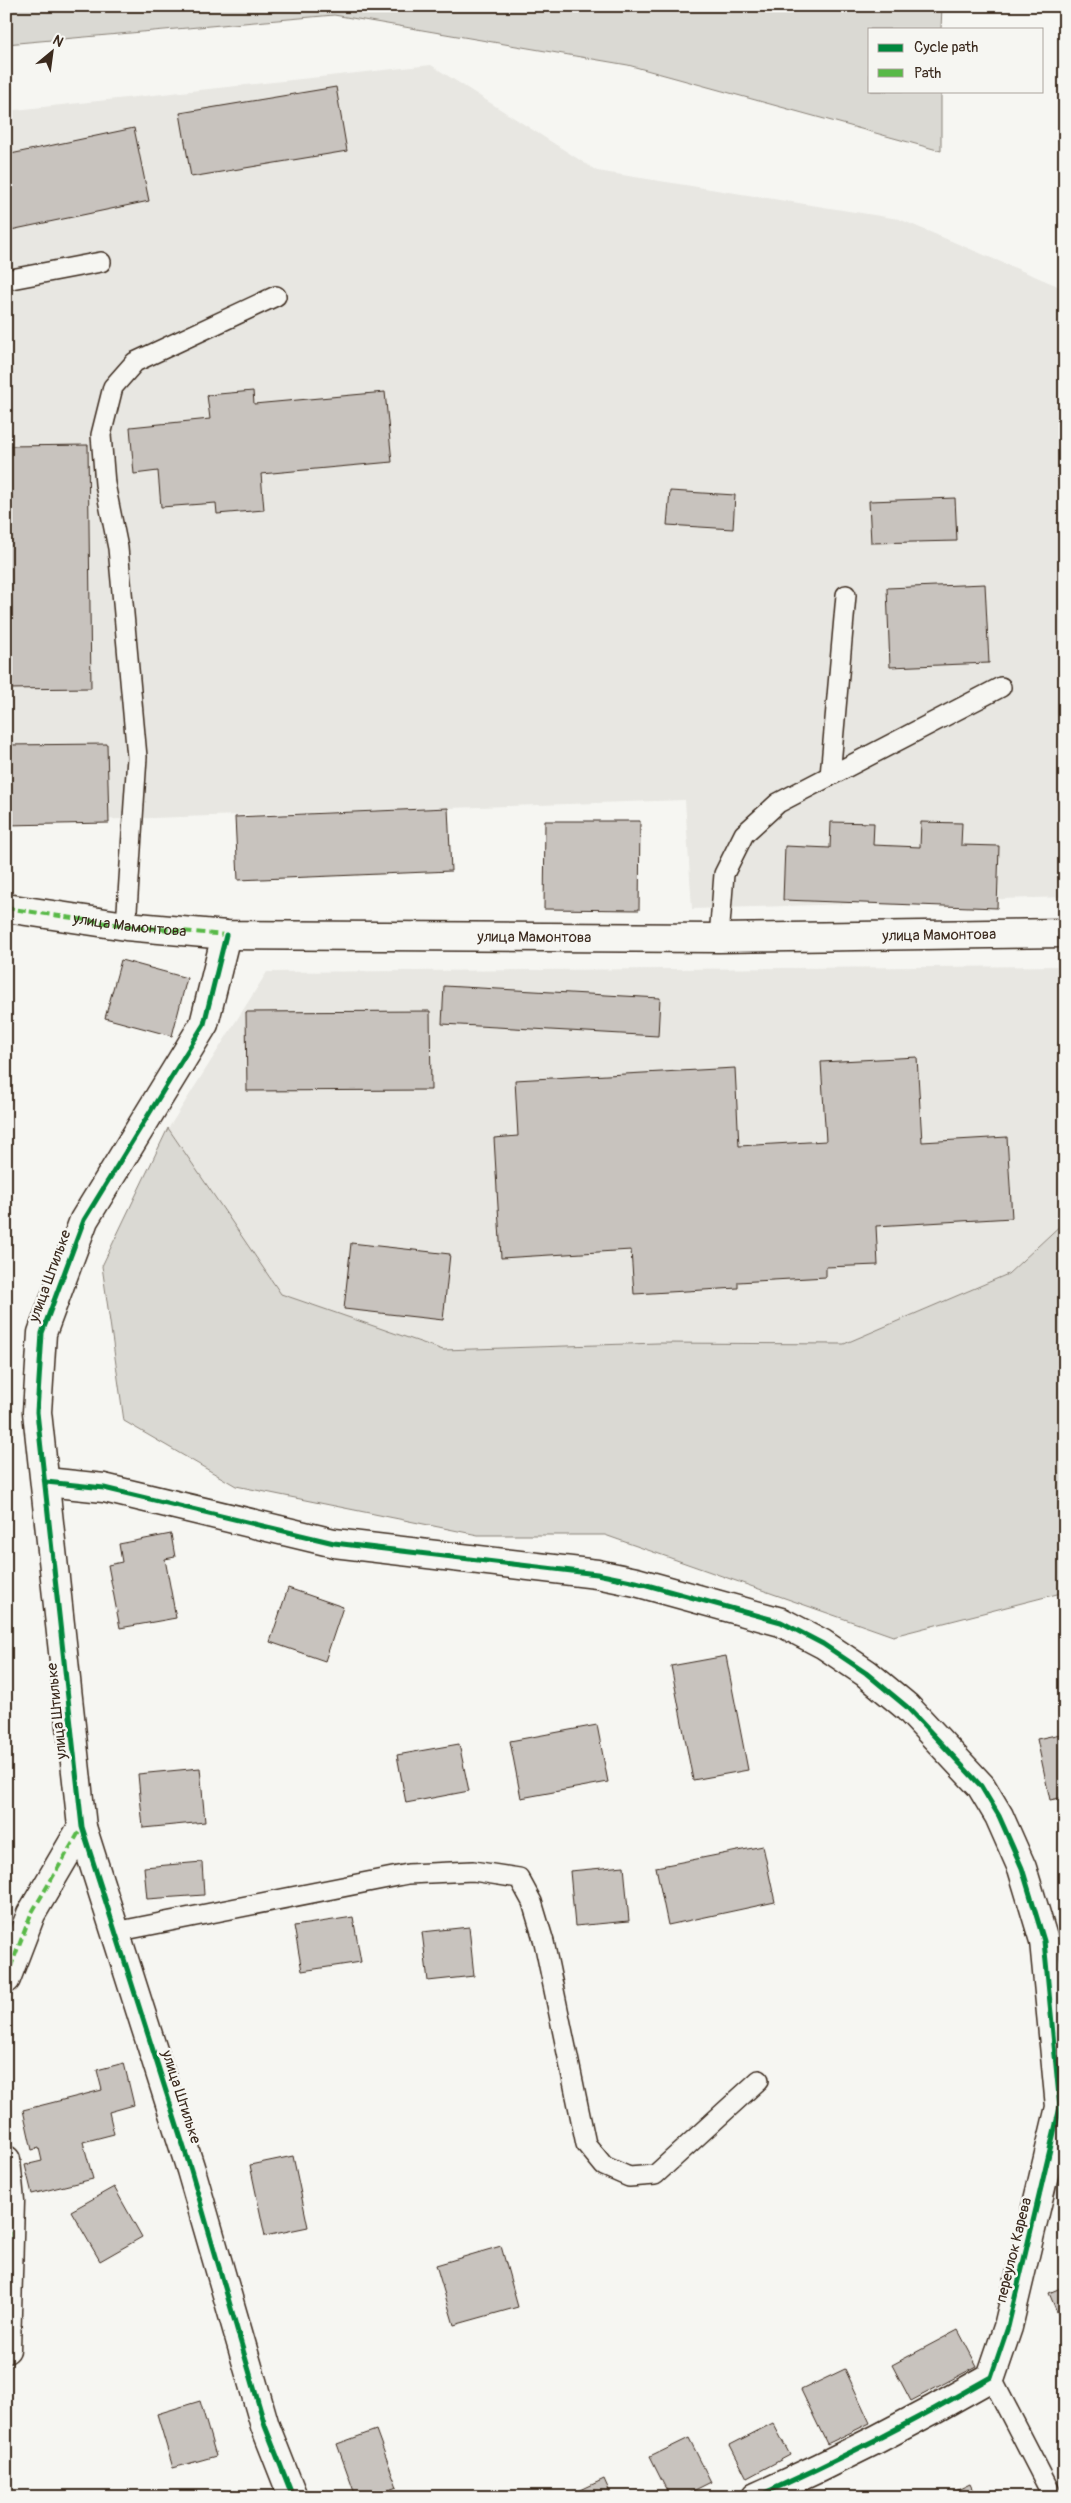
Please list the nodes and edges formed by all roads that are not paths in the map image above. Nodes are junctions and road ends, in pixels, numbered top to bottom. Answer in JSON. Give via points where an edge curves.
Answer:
{"nodes":[{"id":1,"x":101,"y":262,"type":"dead end"},
{"id":2,"x":6,"y":280,"type":"edge"},
{"id":3,"x":276,"y":296,"type":"dead end"},
{"id":4,"x":846,"y":595,"type":"dead end"},
{"id":5,"x":1001,"y":687,"type":"dead end"},
{"id":6,"x":830,"y":776,"type":"junction"},
{"id":7,"x":6,"y":908,"type":"edge"},
{"id":8,"x":126,"y":926,"type":"junction"},
{"id":9,"x":1065,"y":933,"type":"edge"},
{"id":10,"x":226,"y":935,"type":"junction"},
{"id":11,"x":719,"y":938,"type":"junction"},
{"id":12,"x":46,"y":1482,"type":"junction"},
{"id":13,"x":82,"y":1827,"type":"junction"},
{"id":14,"x":115,"y":1932,"type":"junction"},
{"id":15,"x":6,"y":1979,"type":"edge"},
{"id":16,"x":759,"y":2080,"type":"dead end"},
{"id":17,"x":6,"y":2160,"type":"edge"},
{"id":18,"x":6,"y":2350,"type":"edge"},
{"id":19,"x":992,"y":2377,"type":"junction"},
{"id":20,"x":293,"y":2497,"type":"edge"},
{"id":21,"x":756,"y":2497,"type":"edge"},
{"id":22,"x":1053,"y":2497,"type":"edge"}],
"edges":[{"from":1,"to":2,"type":"lane"},
{"from":3,"to":8,"type":"lane","via":[[135,362],[113,387],[101,435],[105,484],[118,548],[137,757]]},
{"from":4,"to":6,"type":"lane"},
{"from":5,"to":6,"type":"lane"},
{"from":6,"to":11,"type":"lane","via":[[778,803],[744,834],[724,874]]},
{"from":7,"to":8,"type":"street","name":"улица Мамонтова"},
{"from":8,"to":10,"type":"street","name":"улица Мамонтова"},
{"from":9,"to":11,"type":"street","name":"улица Мамонтова"},
{"from":10,"to":11,"type":"street","name":"улица Мамонтова"},
{"from":10,"to":12,"type":"street","name":"улица Штильке","via":[[204,1024],[84,1220],[42,1333],[38,1412]]},
{"from":12,"to":13,"type":"street","name":"улица Штильке"},
{"from":12,"to":19,"type":"street","name":"переулок Карева","via":[[104,1488],[334,1543],[597,1574],[780,1622],[823,1644],[866,1672],[907,1707],[981,1786],[999,1816],[1022,1868],[1044,1941],[1060,2107],[1008,2327]]},
{"from":13,"to":14,"type":"street","name":"улица Штильке"},
{"from":13,"to":15,"type":"street","via":[[31,1914]]},
{"from":14,"to":16,"type":"lane","via":[[408,1874],[473,1871],[519,1878],[532,1902],[544,1942],[586,2144],[604,2166],[629,2177],[655,2175]]},
{"from":14,"to":20,"type":"street","name":"улица Штильке","via":[[191,2170],[265,2426]]},
{"from":17,"to":18,"type":"street","via":[[10,2200]]},
{"from":19,"to":21,"type":"street","via":[[832,2463]]},
{"from":19,"to":22,"type":"lane"}]}
